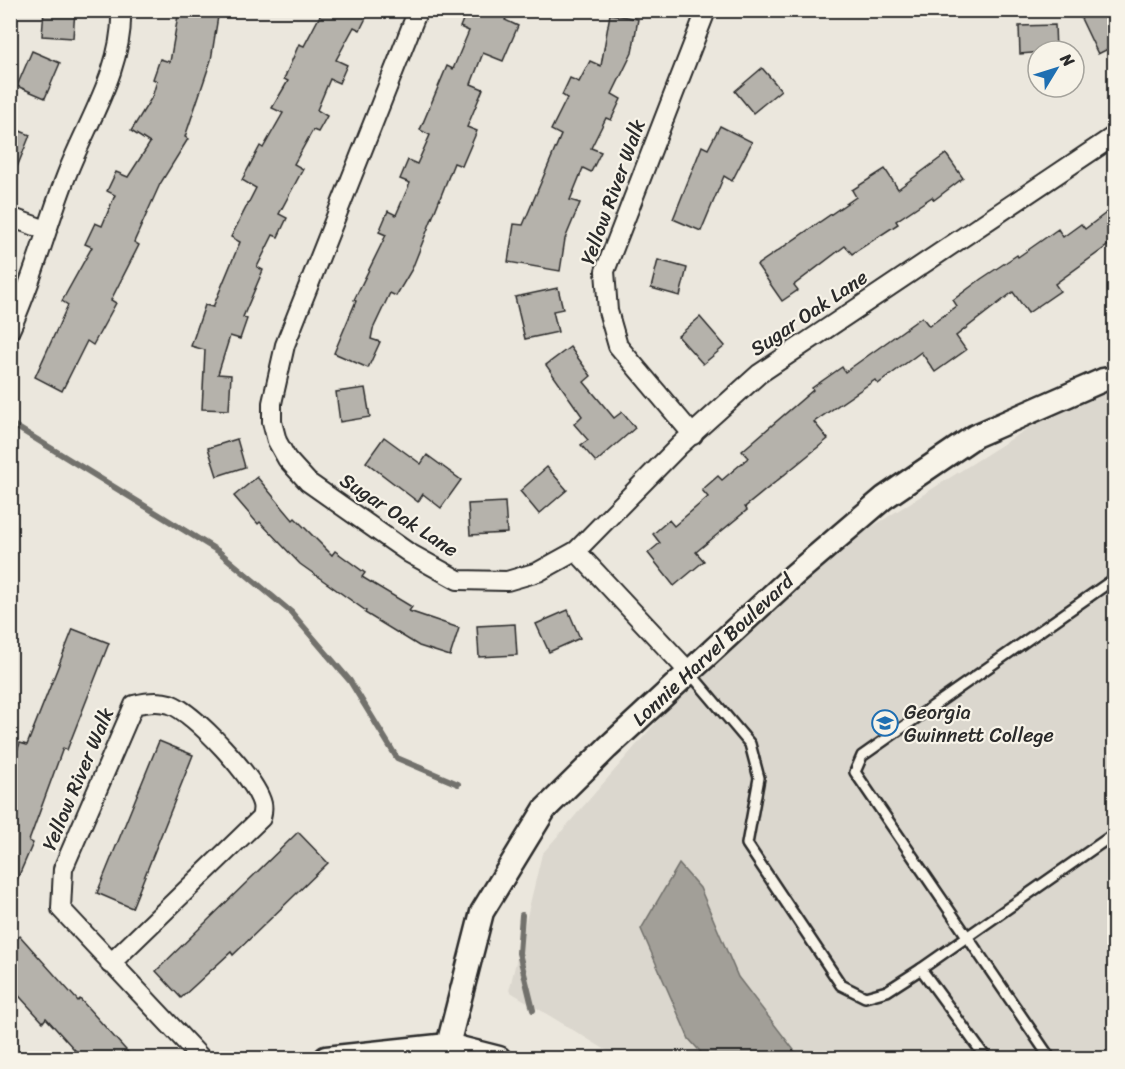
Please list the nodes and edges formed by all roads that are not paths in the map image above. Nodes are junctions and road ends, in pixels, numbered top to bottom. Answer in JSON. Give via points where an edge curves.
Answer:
{"nodes":[{"id":1,"x":121,"y":10,"type":"edge"},
{"id":2,"x":418,"y":10,"type":"edge"},
{"id":3,"x":704,"y":16,"type":"dead end"},
{"id":4,"x":1114,"y":136,"type":"edge"},
{"id":5,"x":10,"y":217,"type":"edge"},
{"id":6,"x":46,"y":230,"type":"junction"},
{"id":7,"x":10,"y":330,"type":"edge"},
{"id":8,"x":1114,"y":378,"type":"edge"},
{"id":9,"x":693,"y":435,"type":"junction"},
{"id":10,"x":576,"y":551,"type":"junction"},
{"id":11,"x":1114,"y":579,"type":"edge"},
{"id":12,"x":690,"y":673,"type":"junction"},
{"id":13,"x":1114,"y":834,"type":"edge"},
{"id":14,"x":968,"y":937,"type":"junction"},
{"id":15,"x":110,"y":964,"type":"junction"},
{"id":16,"x":921,"y":969,"type":"junction"},
{"id":17,"x":448,"y":1045,"type":"junction"},
{"id":18,"x":201,"y":1059,"type":"edge"},
{"id":19,"x":326,"y":1059,"type":"edge"},
{"id":20,"x":499,"y":1059,"type":"edge"},
{"id":21,"x":986,"y":1059,"type":"edge"},
{"id":22,"x":1050,"y":1059,"type":"edge"}],
"edges":[{"from":1,"to":6,"type":"street","via":[[122,32],[105,85],[76,148]]},
{"from":2,"to":10,"type":"street","name":"Sugar Oak Lane","via":[[285,345],[272,403],[277,441],[308,482],[409,553],[458,580],[507,581],[538,572]]},
{"from":3,"to":9,"type":"street","name":"Yellow River Walk","via":[[605,271],[608,311],[618,346]]},
{"from":4,"to":9,"type":"street","name":"Sugar Oak Lane","via":[[759,374]]},
{"from":5,"to":6,"type":"street"},
{"from":6,"to":7,"type":"street"},
{"from":8,"to":12,"type":"street","name":"Lonnie Harvel Boulevard","via":[[975,436],[906,482],[810,561]]},
{"from":9,"to":10,"type":"street","name":"Sugar Oak Lane"},
{"from":10,"to":12,"type":"street"},
{"from":11,"to":14,"type":"lane","via":[[862,756],[855,772]]},
{"from":12,"to":16,"type":"lane","via":[[750,744],[759,778],[747,844],[841,985],[865,997],[887,991]]},
{"from":12,"to":17,"type":"street","name":"Lonnie Harvel Boulevard","via":[[545,809],[482,912]]},
{"from":13,"to":14,"type":"lane"},
{"from":14,"to":16,"type":"lane"},
{"from":14,"to":22,"type":"lane"},
{"from":15,"to":15,"type":"street","name":"Yellow River Walk","via":[[261,818],[263,806],[235,763],[194,717],[170,704],[149,701],[134,705],[63,869],[61,909]]},
{"from":15,"to":18,"type":"street","name":"Yellow River Walk"},
{"from":16,"to":21,"type":"lane"},
{"from":17,"to":19,"type":"street"},
{"from":17,"to":20,"type":"street"}]}
